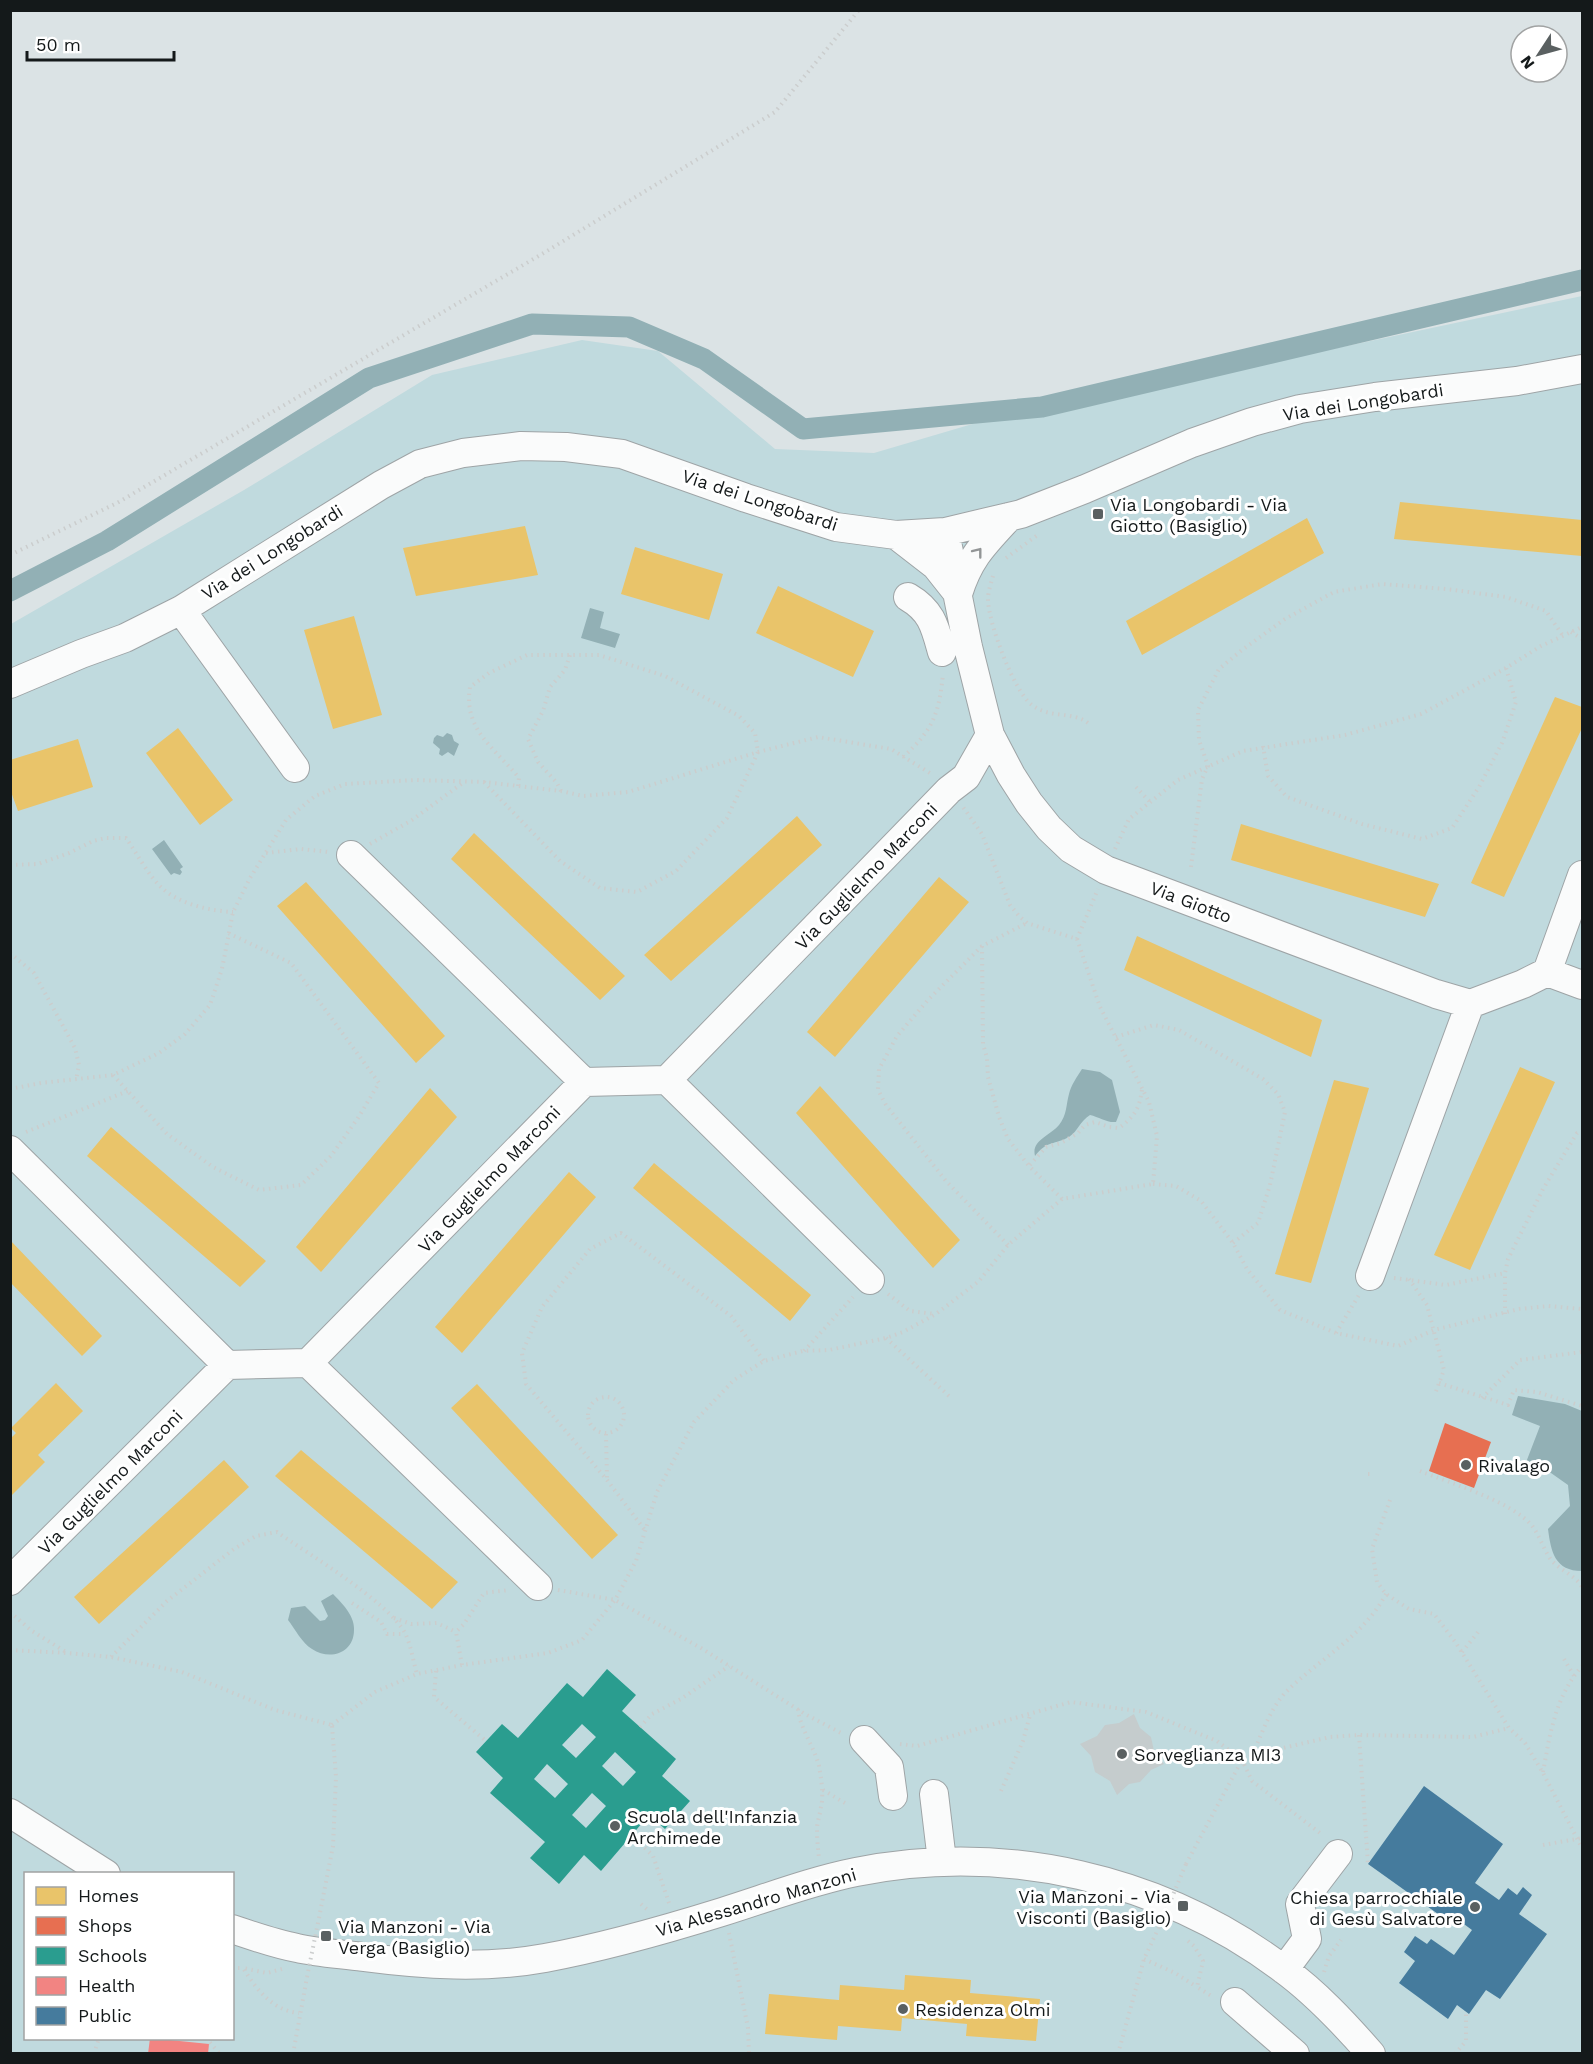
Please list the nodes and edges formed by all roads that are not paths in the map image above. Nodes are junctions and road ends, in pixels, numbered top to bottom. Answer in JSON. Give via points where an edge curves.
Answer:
{"nodes":[{"id":1,"x":1582,"y":369,"type":"edge"},
{"id":2,"x":1009,"y":517,"type":"junction"},
{"id":3,"x":945,"y":532,"type":"junction"},
{"id":4,"x":896,"y":535,"type":"junction"},
{"id":5,"x":958,"y":594,"type":"junction"},
{"id":6,"x":908,"y":597,"type":"dead end"},
{"id":7,"x":181,"y":610,"type":"junction"},
{"id":8,"x":942,"y":652,"type":"road end"},
{"id":9,"x":10,"y":684,"type":"edge"},
{"id":10,"x":990,"y":735,"type":"junction"},
{"id":11,"x":295,"y":768,"type":"dead end"},
{"id":12,"x":966,"y":777,"type":"junction"},
{"id":13,"x":1019,"y":787,"type":"junction"},
{"id":14,"x":351,"y":855,"type":"road end"},
{"id":15,"x":1582,"y":875,"type":"edge"},
{"id":16,"x":1547,"y":972,"type":"junction"},
{"id":17,"x":1582,"y":985,"type":"edge"},
{"id":18,"x":1470,"y":1004,"type":"junction"},
{"id":19,"x":667,"y":1080,"type":"junction"},
{"id":20,"x":584,"y":1082,"type":"junction"},
{"id":21,"x":16,"y":1142,"type":"edge"},
{"id":22,"x":1370,"y":1276,"type":"road end"},
{"id":23,"x":870,"y":1280,"type":"road end"},
{"id":24,"x":308,"y":1363,"type":"junction"},
{"id":25,"x":227,"y":1365,"type":"junction"},
{"id":26,"x":10,"y":1581,"type":"edge"},
{"id":27,"x":538,"y":1586,"type":"road end"},
{"id":28,"x":864,"y":1740,"type":"road end"},
{"id":29,"x":934,"y":1794,"type":"dead end"},
{"id":30,"x":893,"y":1796,"type":"dead end"},
{"id":31,"x":10,"y":1814,"type":"edge"},
{"id":32,"x":1329,"y":1843,"type":"road end"},
{"id":33,"x":942,"y":1861,"type":"junction"},
{"id":34,"x":103,"y":1872,"type":"edge"},
{"id":35,"x":234,"y":1930,"type":"edge"},
{"id":36,"x":1284,"y":1970,"type":"junction"},
{"id":37,"x":1235,"y":2002,"type":"road end"},
{"id":38,"x":1295,"y":2054,"type":"edge"},
{"id":39,"x":1371,"y":2054,"type":"edge"}],
"edges":[{"from":1,"to":2,"type":"street","name":"Via dei Longobardi","via":[[1517,381],[1375,397],[1252,422]]},
{"from":2,"to":3,"type":"street","name":"Via dei Longobardi"},
{"from":5,"to":2,"type":"street","one_way":true,"via":[[973,557]]},
{"from":3,"to":4,"type":"street","name":"Via dei Longobardi"},
{"from":3,"to":5,"type":"street","name":"Via Giotto"},
{"from":4,"to":5,"type":"street","name":"Via Giotto","via":[[936,566]]},
{"from":4,"to":7,"type":"street","name":"Via dei Longobardi","via":[[836,526],[621,454],[521,446],[463,453],[420,464]]},
{"from":5,"to":10,"type":"street","name":"Via Giotto"},
{"from":6,"to":8,"type":"street","via":[[932,619]]},
{"from":7,"to":9,"type":"street","name":"Via dei Longobardi","via":[[125,638]]},
{"from":7,"to":11,"type":"street"},
{"from":10,"to":12,"type":"street","name":"Via Guglielmo Marconi"},
{"from":10,"to":13,"type":"street","name":"Via Giotto"},
{"from":12,"to":13,"type":"street","via":[[999,780]]},
{"from":12,"to":19,"type":"street","name":"Via Guglielmo Marconi"},
{"from":13,"to":18,"type":"street","name":"Via Giotto","via":[[1049,828],[1071,849],[1106,870]]},
{"from":14,"to":20,"type":"street"},
{"from":15,"to":16,"type":"street"},
{"from":16,"to":17,"type":"street"},
{"from":16,"to":18,"type":"street"},
{"from":18,"to":22,"type":"street"},
{"from":19,"to":20,"type":"street"},
{"from":19,"to":23,"type":"street"},
{"from":20,"to":24,"type":"street","name":"Via Guglielmo Marconi"},
{"from":21,"to":25,"type":"street"},
{"from":24,"to":25,"type":"street"},
{"from":24,"to":27,"type":"street"},
{"from":25,"to":26,"type":"street","name":"Via Guglielmo Marconi"},
{"from":28,"to":30,"type":"street","via":[[889,1767]]},
{"from":29,"to":33,"type":"street"},
{"from":31,"to":34,"type":"street"},
{"from":32,"to":36,"type":"street","via":[[1300,1904],[1307,1939]]},
{"from":33,"to":35,"type":"street","name":"Via Alessandro Manzoni","via":[[901,1864],[820,1880],[650,1934],[544,1958],[477,1966],[300,1949]]},
{"from":33,"to":36,"type":"street","name":"Via Alessandro Manzoni","via":[[1003,1863],[1078,1873],[1140,1892],[1234,1935]]},
{"from":36,"to":39,"type":"street","name":"Via Alessandro Manzoni","via":[[1328,2007]]},
{"from":37,"to":38,"type":"street"}]}
